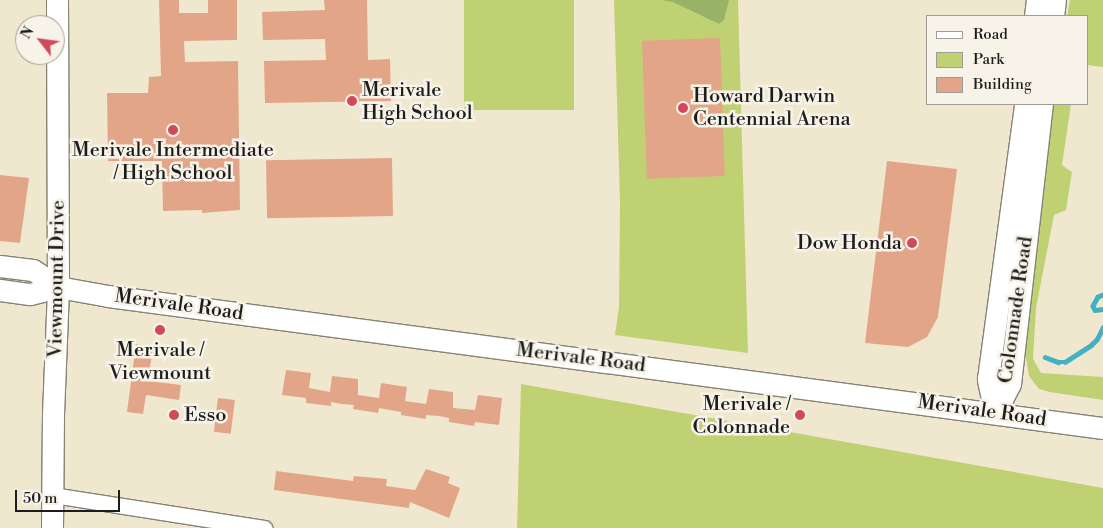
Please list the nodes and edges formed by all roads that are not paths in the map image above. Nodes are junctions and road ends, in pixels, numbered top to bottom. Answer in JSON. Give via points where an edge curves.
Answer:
{"nodes":[{"id":1,"x":57,"y":0,"type":"edge"},
{"id":2,"x":1037,"y":0,"type":"edge"},
{"id":3,"x":1055,"y":0,"type":"edge"},
{"id":4,"x":1035,"y":15,"type":"edge"},
{"id":5,"x":1053,"y":15,"type":"edge"},
{"id":6,"x":1024,"y":105,"type":"edge"},
{"id":7,"x":1042,"y":105,"type":"edge"},
{"id":8,"x":0,"y":266,"type":"edge"},
{"id":9,"x":58,"y":287,"type":"junction"},
{"id":10,"x":0,"y":290,"type":"edge"},
{"id":11,"x":995,"y":413,"type":"junction"},
{"id":12,"x":1103,"y":428,"type":"edge"},
{"id":13,"x":53,"y":495,"type":"junction"},
{"id":14,"x":237,"y":526,"type":"edge"},
{"id":15,"x":52,"y":528,"type":"edge"},
{"id":16,"x":264,"y":528,"type":"edge"}],
"edges":[{"from":1,"to":9,"type":"street","name":"Viewmount Drive"},
{"from":2,"to":4,"type":"street"},
{"from":3,"to":5,"type":"street"},
{"from":6,"to":11,"type":"street","name":"Colonnade Road","via":[[988,379]]},
{"from":7,"to":11,"type":"street","name":"Colonnade Road","via":[[1010,384]]},
{"from":8,"to":9,"type":"street","name":"Merivale Road","via":[[32,270]]},
{"from":9,"to":10,"type":"street","name":"Merivale Road","via":[[30,294]]},
{"from":9,"to":11,"type":"street","name":"Merivale Road"},
{"from":9,"to":13,"type":"street","name":"Viewmount Drive"},
{"from":11,"to":12,"type":"street","name":"Merivale Road"},
{"from":13,"to":14,"type":"street"},
{"from":13,"to":15,"type":"street","name":"Viewmount Drive"},
{"from":14,"to":16,"type":"street"}]}
